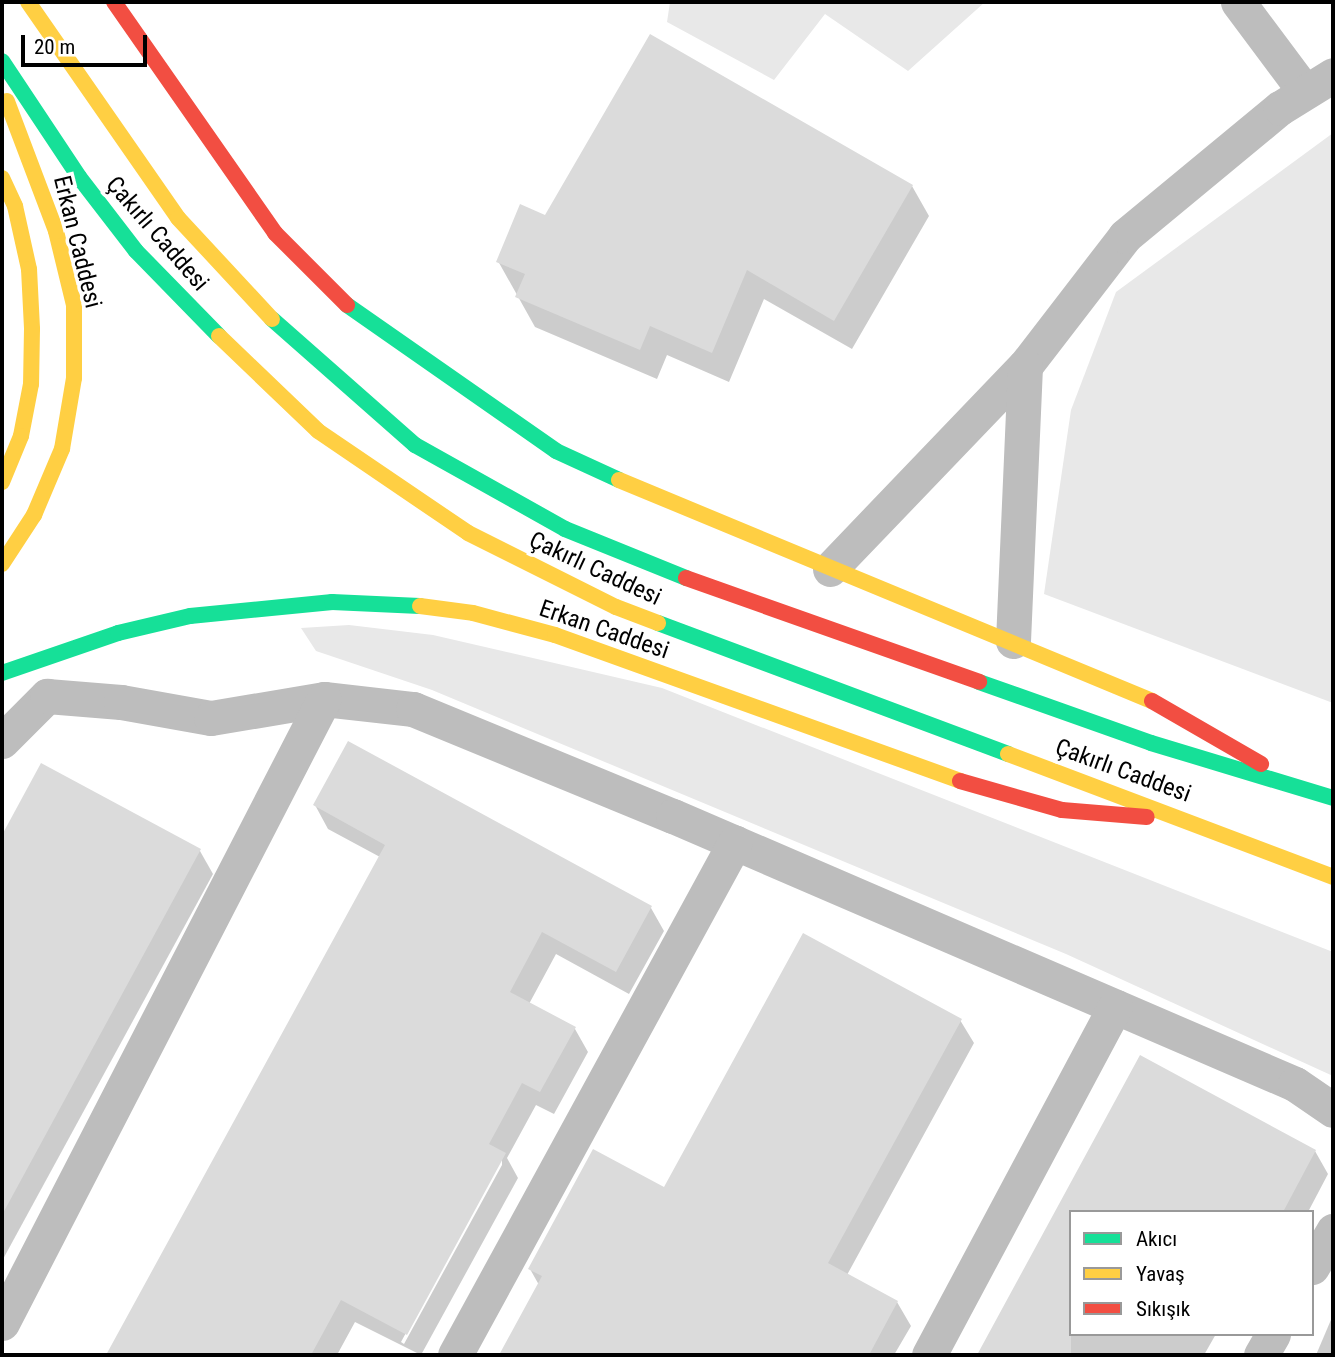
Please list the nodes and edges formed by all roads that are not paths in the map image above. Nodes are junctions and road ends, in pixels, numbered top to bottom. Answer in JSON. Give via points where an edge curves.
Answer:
{"nodes":[{"id":1,"x":28,"y":2,"type":"edge"},
{"id":2,"x":114,"y":2,"type":"edge"},
{"id":3,"x":1238,"y":2,"type":"edge"},
{"id":4,"x":2,"y":61,"type":"edge"},
{"id":5,"x":1319,"y":84,"type":"edge"},
{"id":6,"x":2,"y":89,"type":"edge"},
{"id":7,"x":2,"y":178,"type":"edge"},
{"id":8,"x":1025,"y":366,"type":"junction"},
{"id":9,"x":2,"y":482,"type":"edge"},
{"id":10,"x":2,"y":564,"type":"edge"},
{"id":11,"x":830,"y":569,"type":"junction"},
{"id":12,"x":1013,"y":640,"type":"junction"},
{"id":13,"x":2,"y":673,"type":"edge"},
{"id":14,"x":324,"y":699,"type":"junction"},
{"id":15,"x":2,"y":741,"type":"edge"},
{"id":16,"x":1290,"y":783,"type":"junction"},
{"id":17,"x":1333,"y":799,"type":"edge"},
{"id":18,"x":1181,"y":816,"type":"junction"},
{"id":19,"x":734,"y":842,"type":"junction"},
{"id":20,"x":1333,"y":877,"type":"edge"},
{"id":21,"x":1115,"y":1006,"type":"junction"},
{"id":22,"x":1333,"y":1110,"type":"edge"},
{"id":23,"x":1333,"y":1231,"type":"edge"},
{"id":24,"x":1314,"y":1264,"type":"edge"},
{"id":25,"x":2,"y":1323,"type":"edge"},
{"id":26,"x":1272,"y":1336,"type":"edge"},
{"id":27,"x":455,"y":1355,"type":"edge"},
{"id":28,"x":929,"y":1355,"type":"edge"},
{"id":29,"x":1261,"y":1355,"type":"edge"}],
"edges":[{"from":1,"to":16,"type":"main road","name":"Çakırlı Caddesi","via":[[187,228],[290,338],[415,445],[565,529],[637,561],[1138,739]]},
{"from":2,"to":11,"type":"main road","via":[[275,233],[342,302],[556,451]]},
{"from":3,"to":5,"type":"street"},
{"from":4,"to":18,"type":"main road","name":"Çakırlı Caddesi","via":[[79,177],[136,251],[239,358],[317,431],[468,533],[616,607]]},
{"from":5,"to":8,"type":"street","via":[[1280,108],[1125,236]]},
{"from":6,"to":10,"type":"main road","name":"Erkan Caddesi","via":[[57,231],[74,304],[74,366],[62,449],[34,515]]},
{"from":7,"to":9,"type":"main road","via":[[15,206],[29,269],[32,329],[31,384],[21,436]]},
{"from":8,"to":11,"type":"street"},
{"from":8,"to":12,"type":"street"},
{"from":11,"to":12,"type":"main road"},
{"from":12,"to":16,"type":"main road","via":[[1165,706]]},
{"from":13,"to":18,"type":"main road","name":"Erkan Caddesi","via":[[118,633],[190,616],[320,603],[407,604],[473,612],[555,635],[998,795],[1119,817]]},
{"from":14,"to":15,"type":"street","via":[[211,718],[121,702],[47,696]]},
{"from":14,"to":19,"type":"street","via":[[413,709]]},
{"from":14,"to":25,"type":"street"},
{"from":16,"to":17,"type":"main road","name":"Çakırlı Caddesi"},
{"from":18,"to":20,"type":"main road","name":"Çakırlı Caddesi"},
{"from":19,"to":21,"type":"street"},
{"from":19,"to":27,"type":"street"},
{"from":21,"to":22,"type":"street","via":[[1295,1084]]},
{"from":21,"to":28,"type":"street"},
{"from":23,"to":24,"type":"street"},
{"from":26,"to":29,"type":"street"}]}
